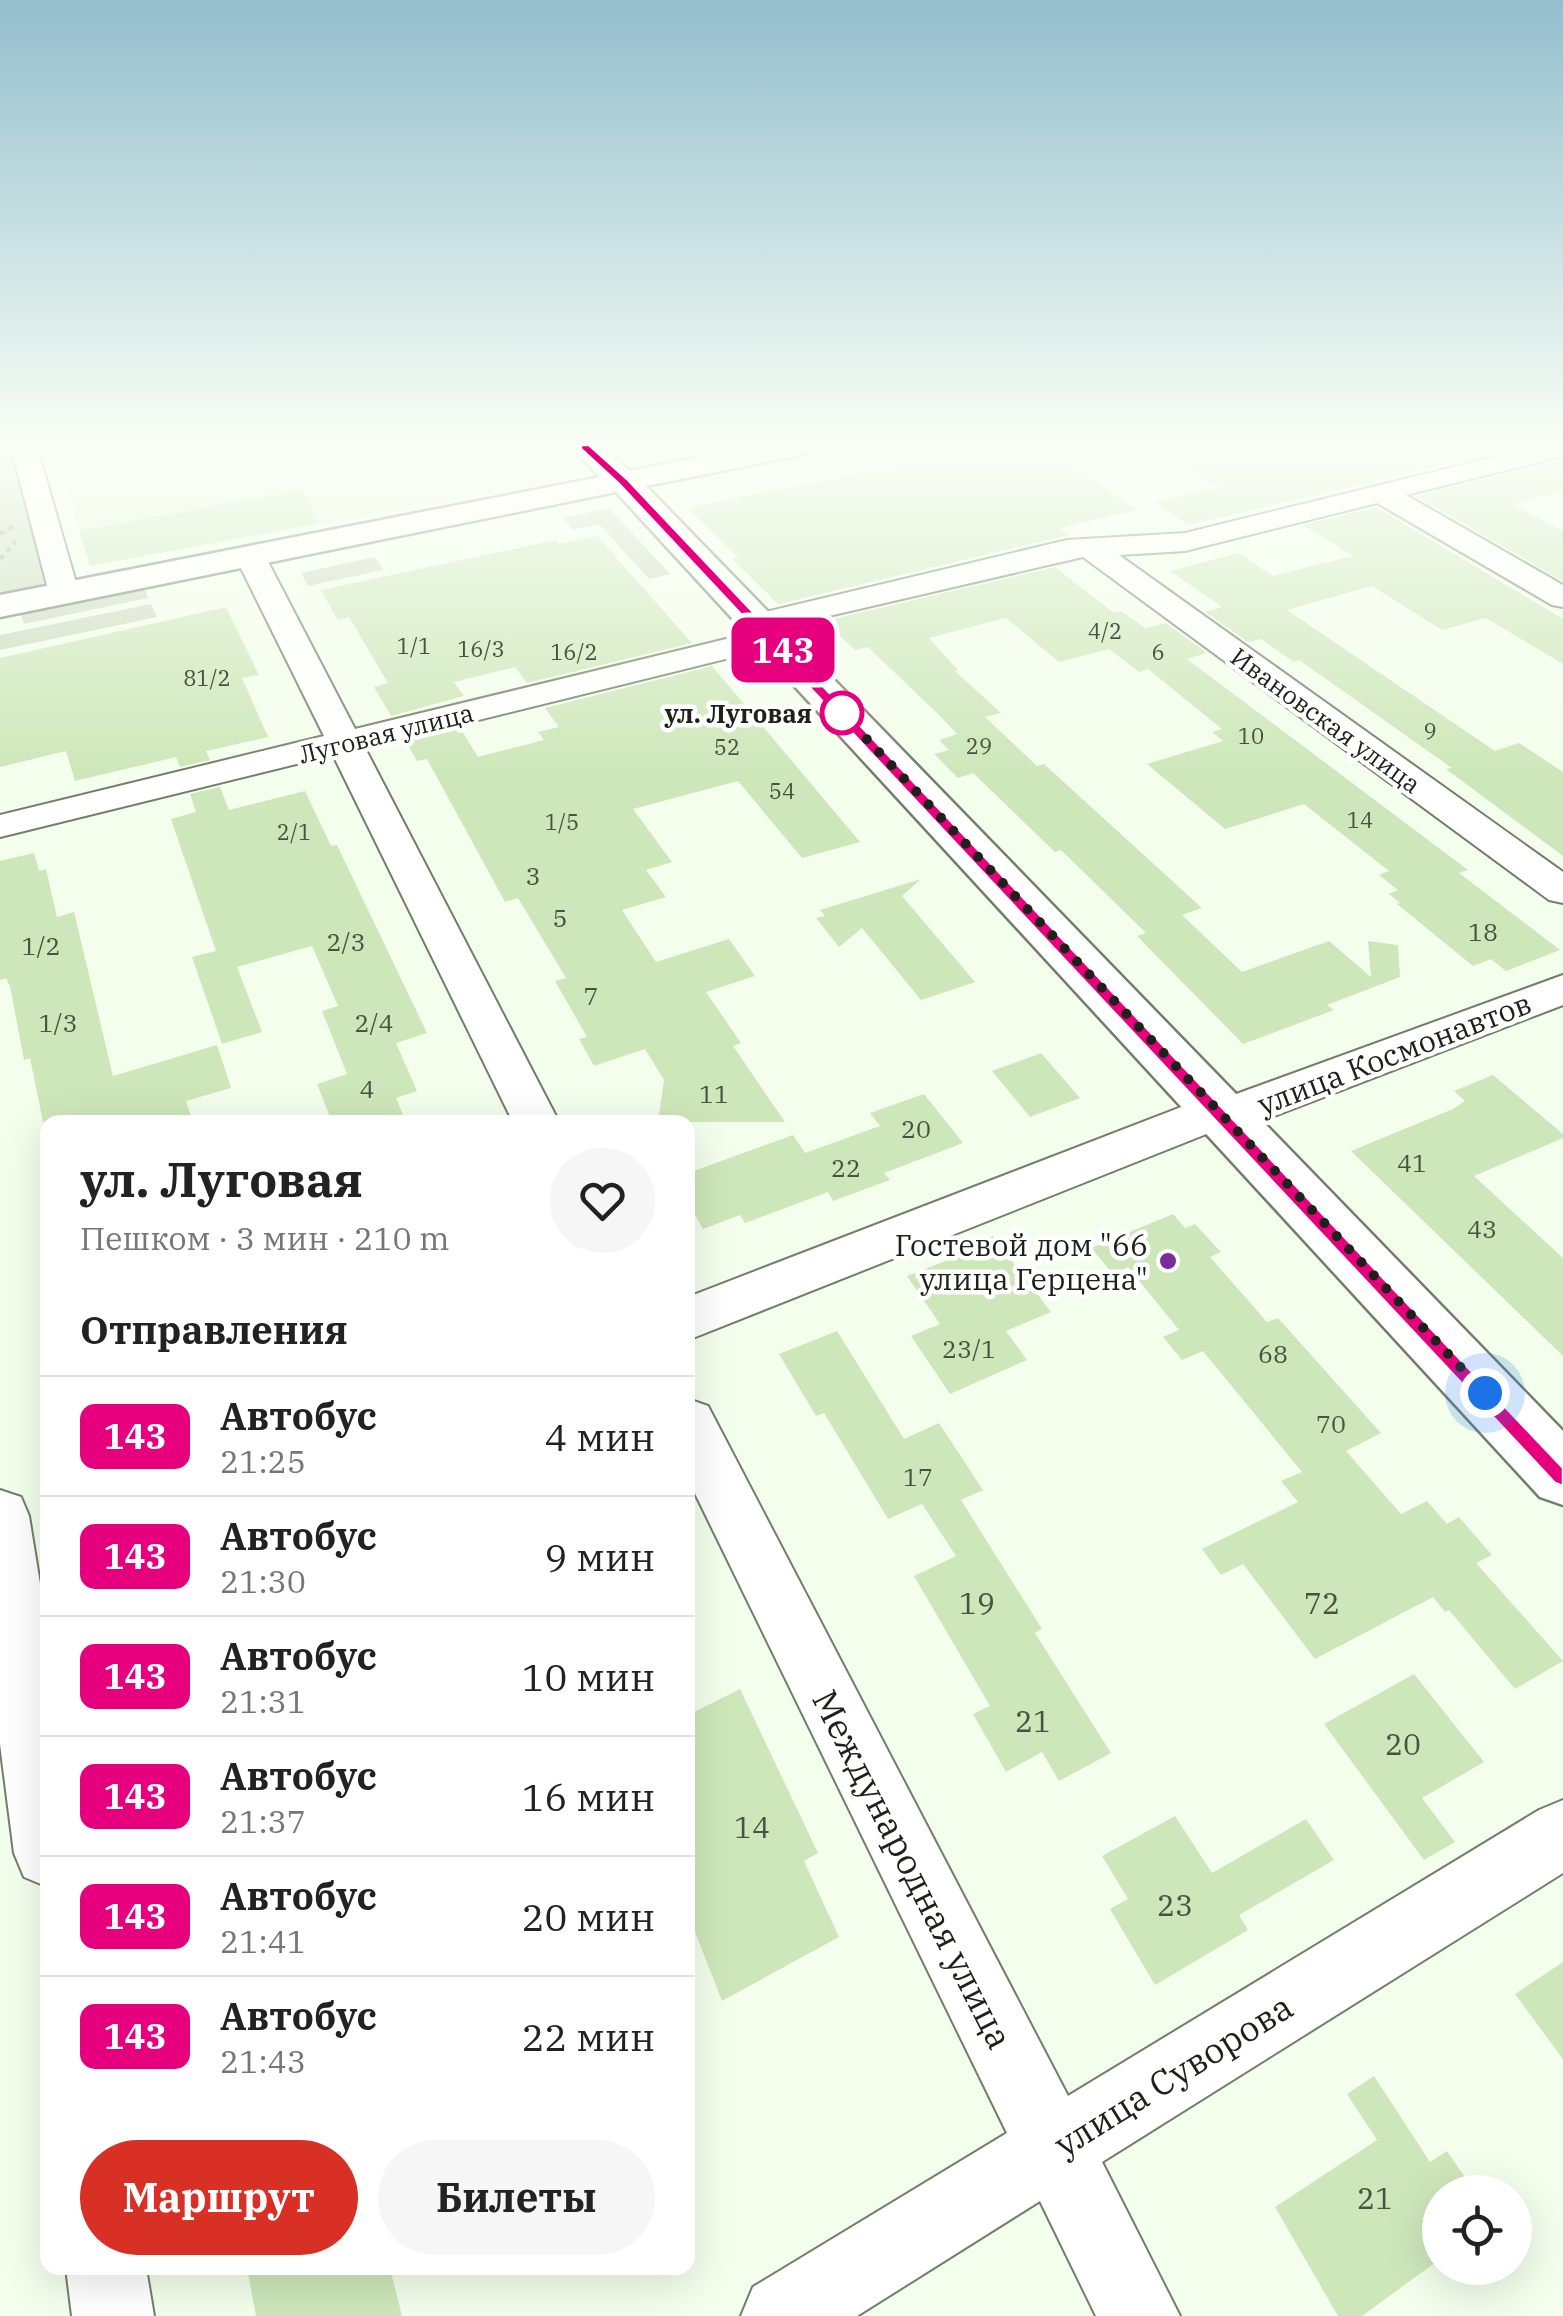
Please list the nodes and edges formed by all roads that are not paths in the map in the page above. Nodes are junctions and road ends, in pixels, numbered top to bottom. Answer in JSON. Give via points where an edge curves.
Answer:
{"nodes":[{"id":1,"x":53,"y":555,"type":"edge"},
{"id":2,"x":255,"y":555,"type":"edge"},
{"id":3,"x":692,"y":555,"type":"edge"},
{"id":4,"x":1044,"y":555,"type":"edge"},
{"id":5,"x":1100,"y":555,"type":"edge"},
{"id":6,"x":1489,"y":555,"type":"edge"},
{"id":7,"x":250,"y":556,"type":"junction"},
{"id":8,"x":64,"y":594,"type":"junction"},
{"id":9,"x":1563,"y":598,"type":"edge"},
{"id":10,"x":0,"y":606,"type":"edge"},
{"id":11,"x":764,"y":631,"type":"junction"},
{"id":12,"x":345,"y":743,"type":"junction"},
{"id":13,"x":0,"y":826,"type":"edge"},
{"id":14,"x":1563,"y":891,"type":"edge"},
{"id":15,"x":1563,"y":989,"type":"edge"},
{"id":16,"x":1221,"y":1114,"type":"junction"},
{"id":17,"x":532,"y":1115,"type":"edge"},
{"id":18,"x":695,"y":1316,"type":"edge"},
{"id":19,"x":695,"y":1436,"type":"edge"},
{"id":20,"x":1563,"y":1476,"type":"edge"},
{"id":21,"x":0,"y":1516,"type":"edge"},
{"id":22,"x":19,"y":1583,"type":"edge"},
{"id":23,"x":40,"y":1779,"type":"edge"},
{"id":24,"x":1563,"y":1834,"type":"edge"},
{"id":25,"x":1054,"y":2148,"type":"junction"},
{"id":26,"x":107,"y":2275,"type":"edge"},
{"id":27,"x":113,"y":2316,"type":"edge"},
{"id":28,"x":782,"y":2316,"type":"edge"},
{"id":29,"x":1139,"y":2316,"type":"edge"}],
"edges":[{"from":1,"to":8,"type":"street"},
{"from":2,"to":7,"type":"street"},
{"from":3,"to":11,"type":"street"},
{"from":4,"to":11,"type":"street","name":"Луговая улица"},
{"from":5,"to":14,"type":"street","name":"Ивановская улица"},
{"from":6,"to":9,"type":"street"},
{"from":7,"to":8,"type":"street"},
{"from":7,"to":12,"type":"street"},
{"from":8,"to":10,"type":"street"},
{"from":11,"to":12,"type":"street","name":"Луговая улица"},
{"from":11,"to":16,"type":"street"},
{"from":12,"to":13,"type":"street","name":"Луговая улица"},
{"from":12,"to":17,"type":"street"},
{"from":15,"to":16,"type":"street","name":"улица Космонавтов"},
{"from":16,"to":18,"type":"street","name":"улица Космонавтов"},
{"from":16,"to":20,"type":"street"},
{"from":19,"to":25,"type":"street","name":"Международная улица"},
{"from":21,"to":22,"type":"street"},
{"from":22,"to":23,"type":"street"},
{"from":24,"to":25,"type":"street","name":"улица Суворова"},
{"from":25,"to":28,"type":"street","name":"улица Суворова"},
{"from":25,"to":29,"type":"street","name":"Международная улица"},
{"from":26,"to":27,"type":"street"}]}
